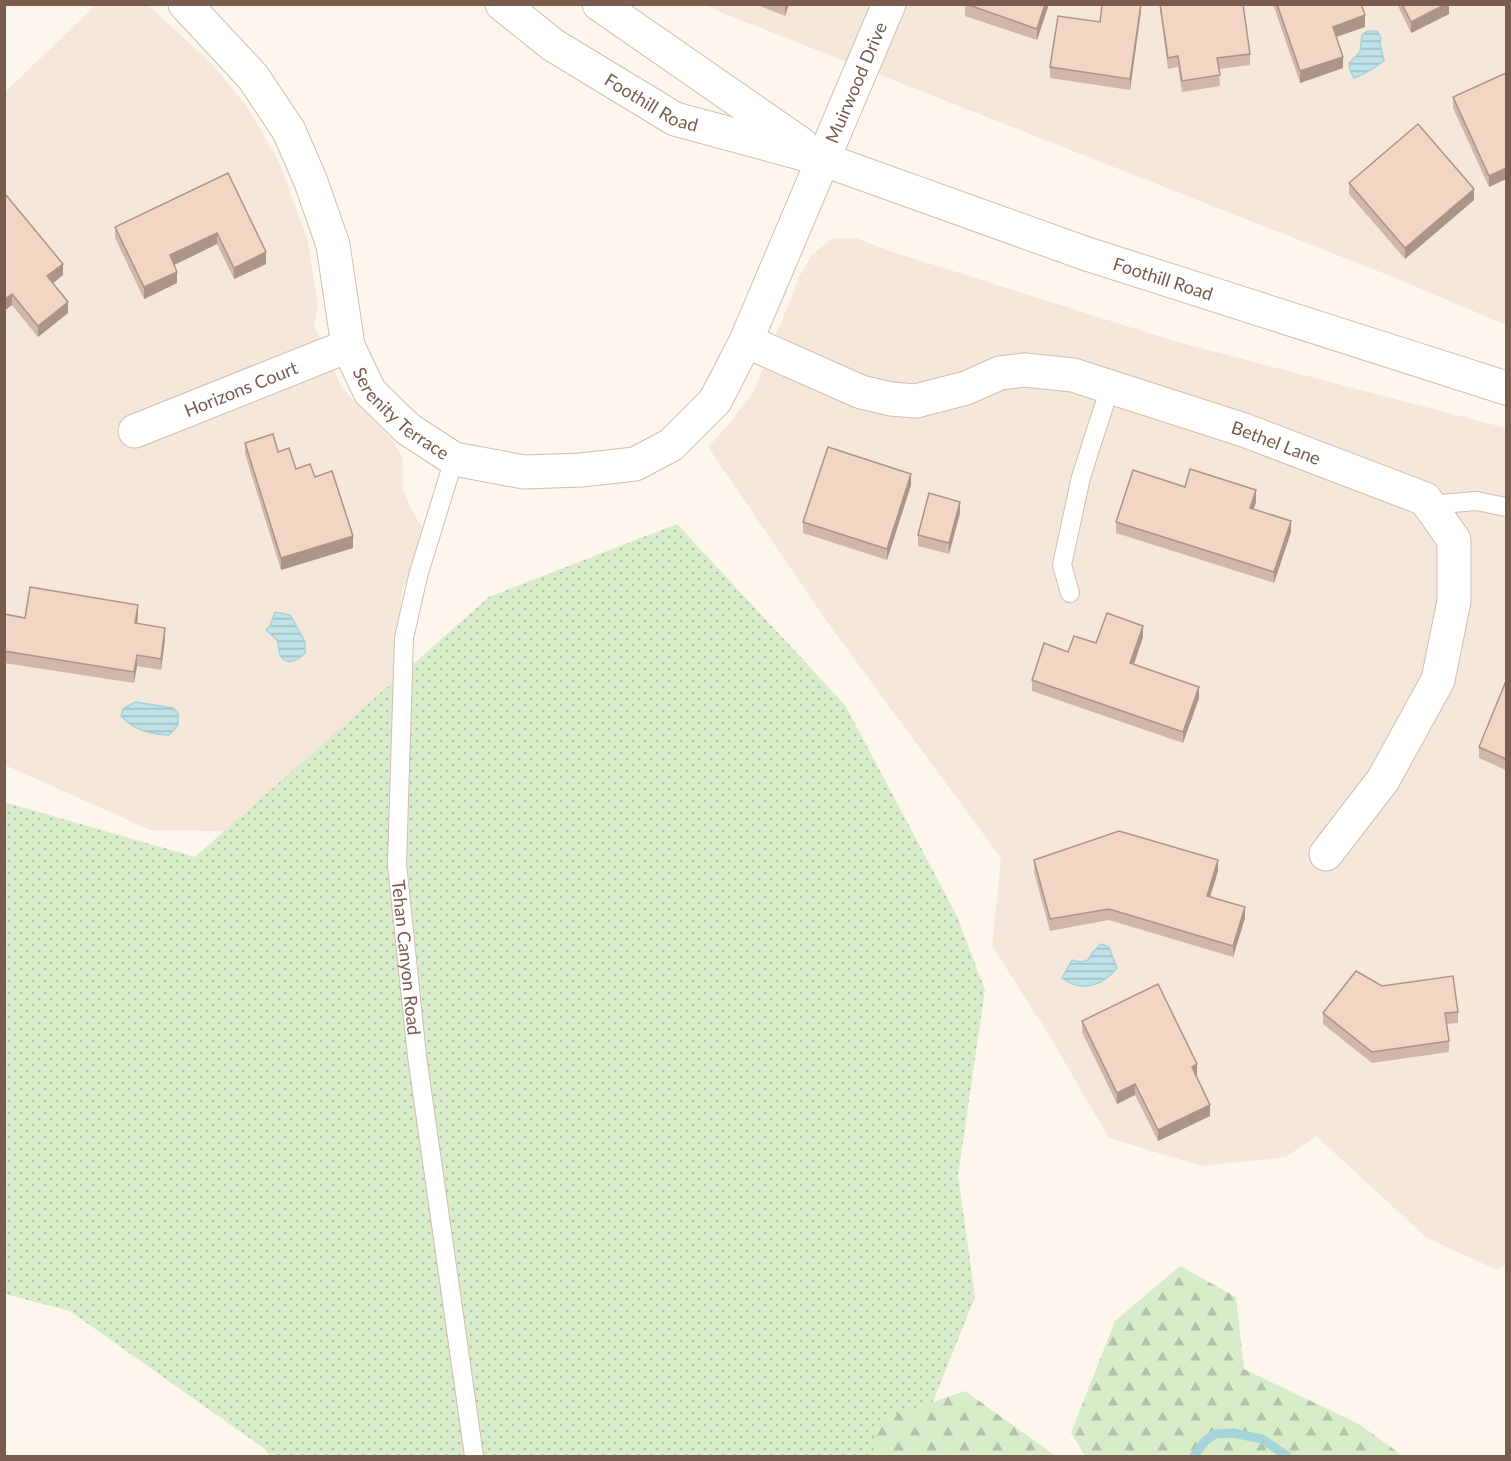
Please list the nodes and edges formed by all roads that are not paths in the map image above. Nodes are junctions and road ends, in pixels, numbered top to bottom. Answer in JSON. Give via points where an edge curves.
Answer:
{"nodes":[{"id":1,"x":185,"y":4,"type":"edge"},
{"id":2,"x":502,"y":4,"type":"edge"},
{"id":3,"x":599,"y":4,"type":"edge"},
{"id":4,"x":889,"y":4,"type":"edge"},
{"id":5,"x":822,"y":159,"type":"junction"},
{"id":6,"x":746,"y":341,"type":"junction"},
{"id":7,"x":348,"y":346,"type":"junction"},
{"id":8,"x":1110,"y":387,"type":"junction"},
{"id":9,"x":1506,"y":388,"type":"edge"},
{"id":10,"x":135,"y":431,"type":"dead end"},
{"id":11,"x":454,"y":459,"type":"junction"},
{"id":12,"x":1429,"y":505,"type":"junction"},
{"id":13,"x":1506,"y":507,"type":"edge"},
{"id":14,"x":1070,"y":592,"type":"dead end"},
{"id":15,"x":1326,"y":854,"type":"dead end"},
{"id":16,"x":474,"y":1456,"type":"edge"}],
"edges":[{"from":1,"to":7,"type":"street","name":"Serenity Terrace","via":[[252,77],[288,131],[312,182],[333,245]]},
{"from":2,"to":5,"type":"street","name":"Foothill Road","via":[[554,45],[675,118]]},
{"from":3,"to":5,"type":"street","name":"Foothill Road"},
{"from":4,"to":5,"type":"street","name":"Muirwood Drive"},
{"from":5,"to":6,"type":"street","name":"Serenity Terrace"},
{"from":5,"to":9,"type":"street","name":"Foothill Road","via":[[1084,253]]},
{"from":6,"to":8,"type":"street","name":"Bethel Lane","via":[[861,392],[891,399],[916,401],[966,388],[1000,373],[1025,370],[1073,375]]},
{"from":6,"to":11,"type":"street","name":"Serenity Terrace","via":[[715,401],[671,445],[635,464],[524,472]]},
{"from":7,"to":10,"type":"street","name":"Horizons Court"},
{"from":7,"to":11,"type":"street","name":"Serenity Terrace","via":[[370,393],[408,429]]},
{"from":8,"to":12,"type":"street","name":"Bethel Lane","via":[[1244,430],[1425,499]]},
{"from":8,"to":14,"type":"lane","via":[[1081,477],[1062,565]]},
{"from":11,"to":16,"type":"lane","name":"Tehan Canyon Road","via":[[417,576],[404,638],[397,864],[417,1056]]},
{"from":12,"to":13,"type":"lane","via":[[1476,501]]},
{"from":12,"to":15,"type":"street","name":"Bethel Lane","via":[[1454,540],[1454,600],[1438,680],[1383,780]]}]}
